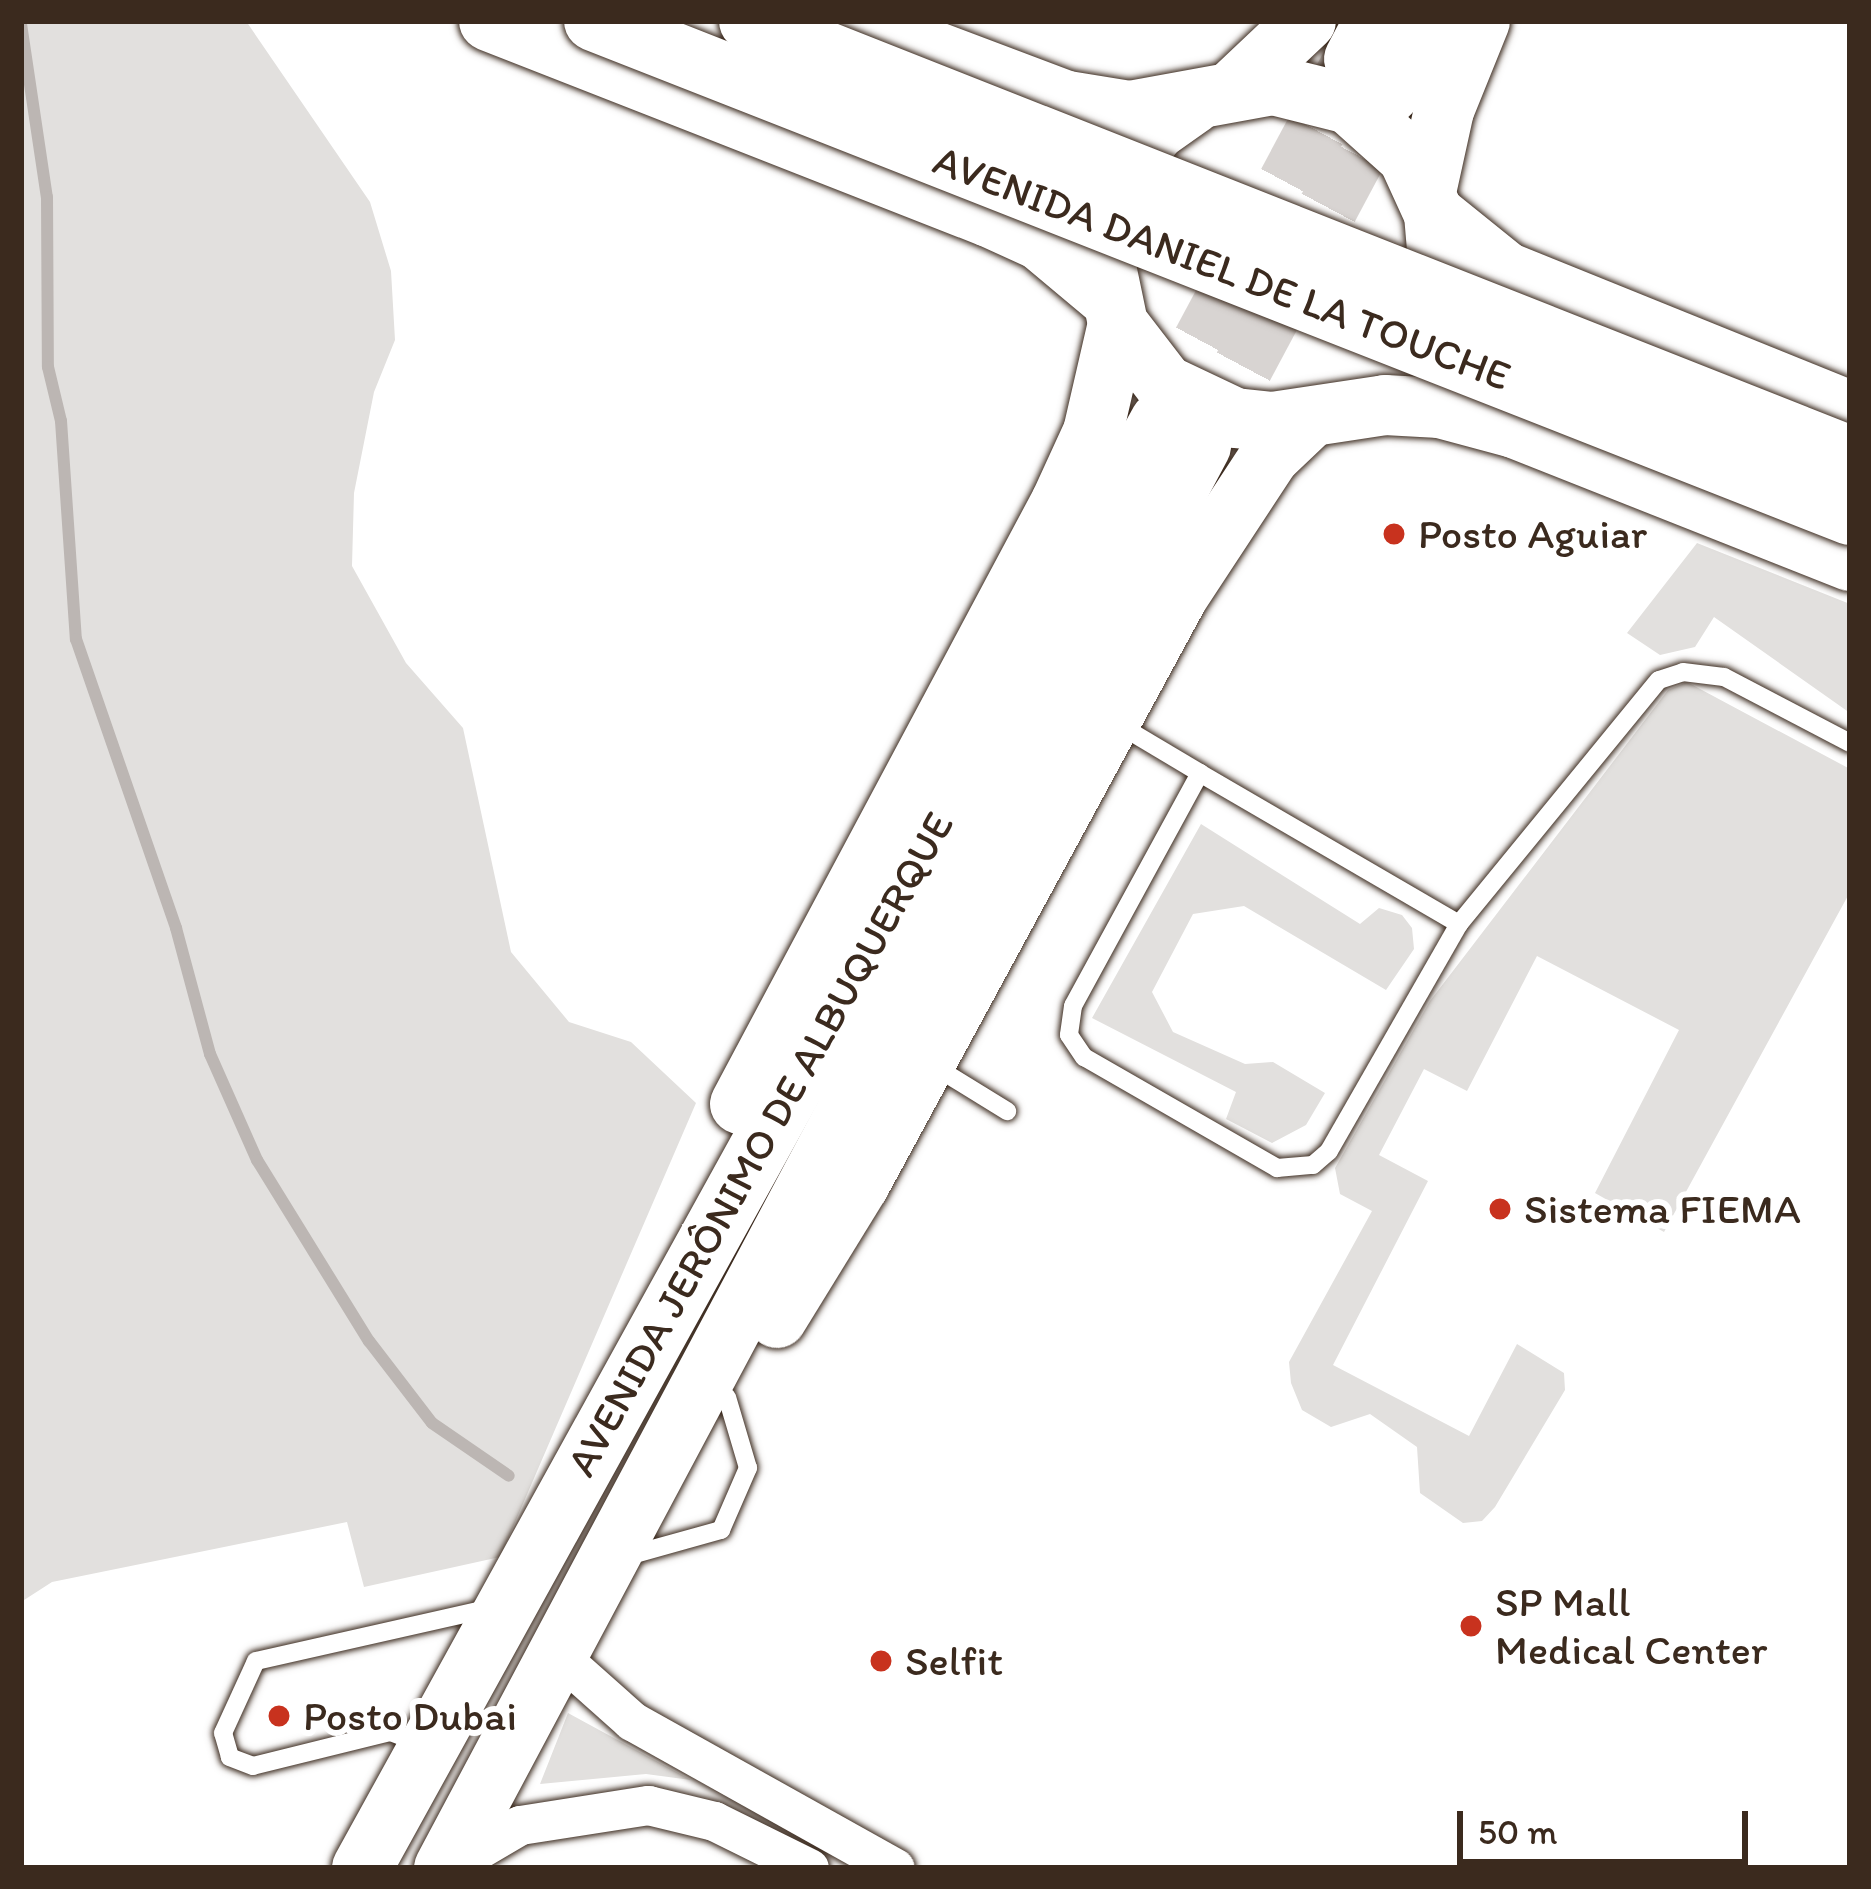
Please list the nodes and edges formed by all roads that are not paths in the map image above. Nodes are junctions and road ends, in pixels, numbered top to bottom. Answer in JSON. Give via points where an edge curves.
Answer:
{"nodes":[{"id":1,"x":490,"y":21,"type":"edge"},
{"id":2,"x":594,"y":21,"type":"edge"},
{"id":3,"x":749,"y":21,"type":"edge"},
{"id":4,"x":854,"y":21,"type":"edge"},
{"id":5,"x":1306,"y":21,"type":"edge"},
{"id":6,"x":1428,"y":21,"type":"edge"},
{"id":7,"x":1480,"y":21,"type":"edge"},
{"id":8,"x":1373,"y":58,"type":"tunnel mouth"},
{"id":9,"x":1214,"y":96,"type":"junction"},
{"id":10,"x":1430,"y":203,"type":"junction"},
{"id":11,"x":1113,"y":311,"type":"junction"},
{"id":12,"x":1850,"y":411,"type":"edge"},
{"id":13,"x":1321,"y":414,"type":"junction"},
{"id":14,"x":1850,"y":456,"type":"edge"},
{"id":15,"x":1850,"y":515,"type":"edge"},
{"id":16,"x":1850,"y":561,"type":"edge"},
{"id":17,"x":1111,"y":719,"type":"junction"},
{"id":18,"x":1850,"y":743,"type":"edge"},
{"id":19,"x":1200,"y":773,"type":"junction"},
{"id":20,"x":1459,"y":924,"type":"junction"},
{"id":21,"x":925,"y":1061,"type":"junction"},
{"id":22,"x":1007,"y":1111,"type":"dead end"},
{"id":23,"x":561,"y":1496,"type":"junction"},
{"id":24,"x":502,"y":1605,"type":"junction"},
{"id":25,"x":559,"y":1656,"type":"junction"},
{"id":26,"x":428,"y":1747,"type":"junction"},
{"id":27,"x":362,"y":1868,"type":"edge"},
{"id":28,"x":446,"y":1868,"type":"edge"},
{"id":29,"x":809,"y":1868,"type":"edge"},
{"id":30,"x":896,"y":1868,"type":"edge"}],
"edges":[{"from":1,"to":11,"type":"main road","via":[[1040,240]]},
{"from":2,"to":15,"type":"main road","name":"AVENIDA DANIEL DE LA TOUCHE","bridge":true},
{"from":3,"to":14,"type":"main road","name":"AVENIDA DANIEL DE LA TOUCHE","bridge":true},
{"from":4,"to":9,"type":"main road","via":[[1067,101],[1130,111]]},
{"from":5,"to":9,"type":"main road"},
{"from":6,"to":8,"type":"main road"},
{"from":7,"to":10,"type":"main road","via":[[1444,110]]},
{"from":9,"to":10,"type":"main road","via":[[1293,87],[1349,104],[1395,142]]},
{"from":9,"to":11,"type":"main road","via":[[1156,130],[1118,186],[1103,252]]},
{"from":10,"to":12,"type":"main road","via":[[1507,272]]},
{"from":10,"to":13,"type":"main road","via":[[1438,262],[1428,310],[1406,353],[1372,388]]},
{"from":11,"to":13,"type":"main road","via":[[1166,385],[1198,405],[1234,418]]},
{"from":11,"to":23,"type":"main road","via":[[1093,432],[1061,502],[723,1135]]},
{"from":13,"to":16,"type":"main road","via":[[1440,408],[1514,428]]},
{"from":13,"to":17,"type":"main road","via":[[1270,456],[1219,528]]},
{"from":17,"to":19,"type":"lane"},
{"from":17,"to":21,"type":"main road"},
{"from":18,"to":20,"type":"lane","via":[[1724,677],[1684,672],[1659,680]]},
{"from":19,"to":20,"type":"lane"},
{"from":19,"to":20,"type":"lane","via":[[1073,1006],[1069,1035],[1084,1057],[1277,1168],[1312,1166],[1329,1151]]},
{"from":21,"to":22,"type":"lane"},
{"from":21,"to":25,"type":"main road","via":[[860,1184]]},
{"from":23,"to":24,"type":"main road","name":"AVENIDA JERÔNIMO DE ALBUQUERQUE"},
{"from":23,"to":25,"type":"main road","name":"AVENIDA JERÔNIMO DE ALBUQUERQUE","via":[[1180,433]]},
{"from":24,"to":26,"type":"main road","name":"AVENIDA JERÔNIMO DE ALBUQUERQUE"},
{"from":24,"to":26,"type":"lane","via":[[256,1660],[224,1733],[230,1757],[253,1766],[390,1732]]},
{"from":25,"to":28,"type":"main road","name":"AVENIDA JERÔNIMO DE ALBUQUERQUE"},
{"from":25,"to":30,"type":"street","via":[[632,1721]]},
{"from":26,"to":27,"type":"main road","name":"AVENIDA JERÔNIMO DE ALBUQUERQUE"},
{"from":28,"to":29,"type":"street","via":[[520,1825],[648,1805],[714,1820]]}]}
